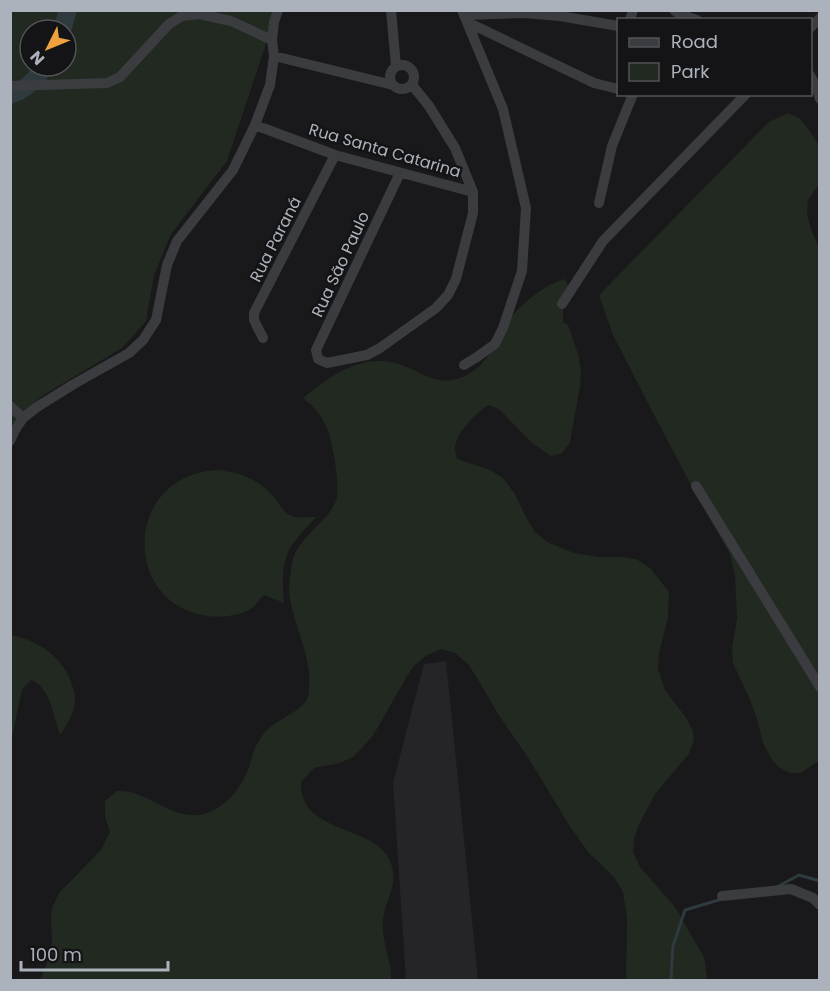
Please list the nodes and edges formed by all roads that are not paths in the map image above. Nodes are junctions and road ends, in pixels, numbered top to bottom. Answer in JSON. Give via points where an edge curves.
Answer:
{"nodes":[{"id":1,"x":278,"y":10,"type":"edge"},
{"id":2,"x":391,"y":10,"type":"edge"},
{"id":3,"x":523,"y":12,"type":"edge"},
{"id":4,"x":464,"y":16,"type":"edge"},
{"id":5,"x":617,"y":26,"type":"edge"},
{"id":6,"x":272,"y":40,"type":"junction"},
{"id":7,"x":274,"y":56,"type":"junction"},
{"id":8,"x":396,"y":66,"type":"junction"},
{"id":9,"x":812,"y":79,"type":"edge"},
{"id":10,"x":393,"y":85,"type":"junction"},
{"id":11,"x":412,"y":85,"type":"junction"},
{"id":12,"x":10,"y":86,"type":"edge"},
{"id":13,"x":617,"y":89,"type":"edge"},
{"id":14,"x":632,"y":96,"type":"edge"},
{"id":15,"x":744,"y":96,"type":"edge"},
{"id":16,"x":819,"y":99,"type":"edge"},
{"id":17,"x":255,"y":124,"type":"junction"},
{"id":18,"x":335,"y":155,"type":"junction"},
{"id":19,"x":400,"y":173,"type":"junction"},
{"id":20,"x":473,"y":192,"type":"junction"},
{"id":21,"x":599,"y":203,"type":"dead end"},
{"id":22,"x":562,"y":304,"type":"dead end"},
{"id":23,"x":262,"y":338,"type":"dead end"},
{"id":24,"x":464,"y":365,"type":"dead end"},
{"id":25,"x":10,"y":406,"type":"edge"},
{"id":26,"x":23,"y":418,"type":"junction"},
{"id":27,"x":10,"y":441,"type":"edge"},
{"id":28,"x":696,"y":486,"type":"dead end"},
{"id":29,"x":819,"y":687,"type":"edge"},
{"id":30,"x":722,"y":896,"type":"dead end"},
{"id":31,"x":819,"y":905,"type":"edge"}],
"edges":[{"from":1,"to":6,"type":"street"},
{"from":2,"to":8,"type":"street"},
{"from":3,"to":4,"type":"street"},
{"from":3,"to":5,"type":"street"},
{"from":4,"to":13,"type":"street","via":[[594,83]]},
{"from":4,"to":24,"type":"street","via":[[503,109],[526,208],[522,271],[503,328],[495,344]]},
{"from":6,"to":7,"type":"street"},
{"from":6,"to":12,"type":"street","via":[[231,21],[199,14],[182,16],[169,24],[120,77],[107,83]]},
{"from":7,"to":10,"type":"street"},
{"from":7,"to":17,"type":"street","via":[[270,85]]},
{"from":8,"to":10,"type":"street","via":[[391,73]]},
{"from":8,"to":11,"type":"street","via":[[412,69]]},
{"from":9,"to":16,"type":"street"},
{"from":10,"to":11,"type":"street","via":[[400,89]]},
{"from":11,"to":20,"type":"street","via":[[455,148]]},
{"from":14,"to":21,"type":"street","via":[[612,146]]},
{"from":15,"to":22,"type":"street","via":[[603,241]]},
{"from":17,"to":18,"type":"street","name":"Rua Santa Catarina"},
{"from":17,"to":26,"type":"street","via":[[233,170],[177,241],[166,265],[156,320],[143,340],[129,353]]},
{"from":18,"to":19,"type":"street","name":"Rua Santa Catarina"},
{"from":18,"to":23,"type":"street","name":"Rua Paraná","via":[[254,313]]},
{"from":19,"to":20,"type":"street","name":"Rua Santa Catarina"},
{"from":19,"to":20,"type":"street","name":"Rua São Paulo","via":[[316,350],[318,359],[327,363],[367,355],[380,348],[448,295],[474,213]]},
{"from":25,"to":26,"type":"street"},
{"from":26,"to":27,"type":"street"},
{"from":28,"to":29,"type":"street"},
{"from":30,"to":31,"type":"street","via":[[790,889],[813,898]]}]}
